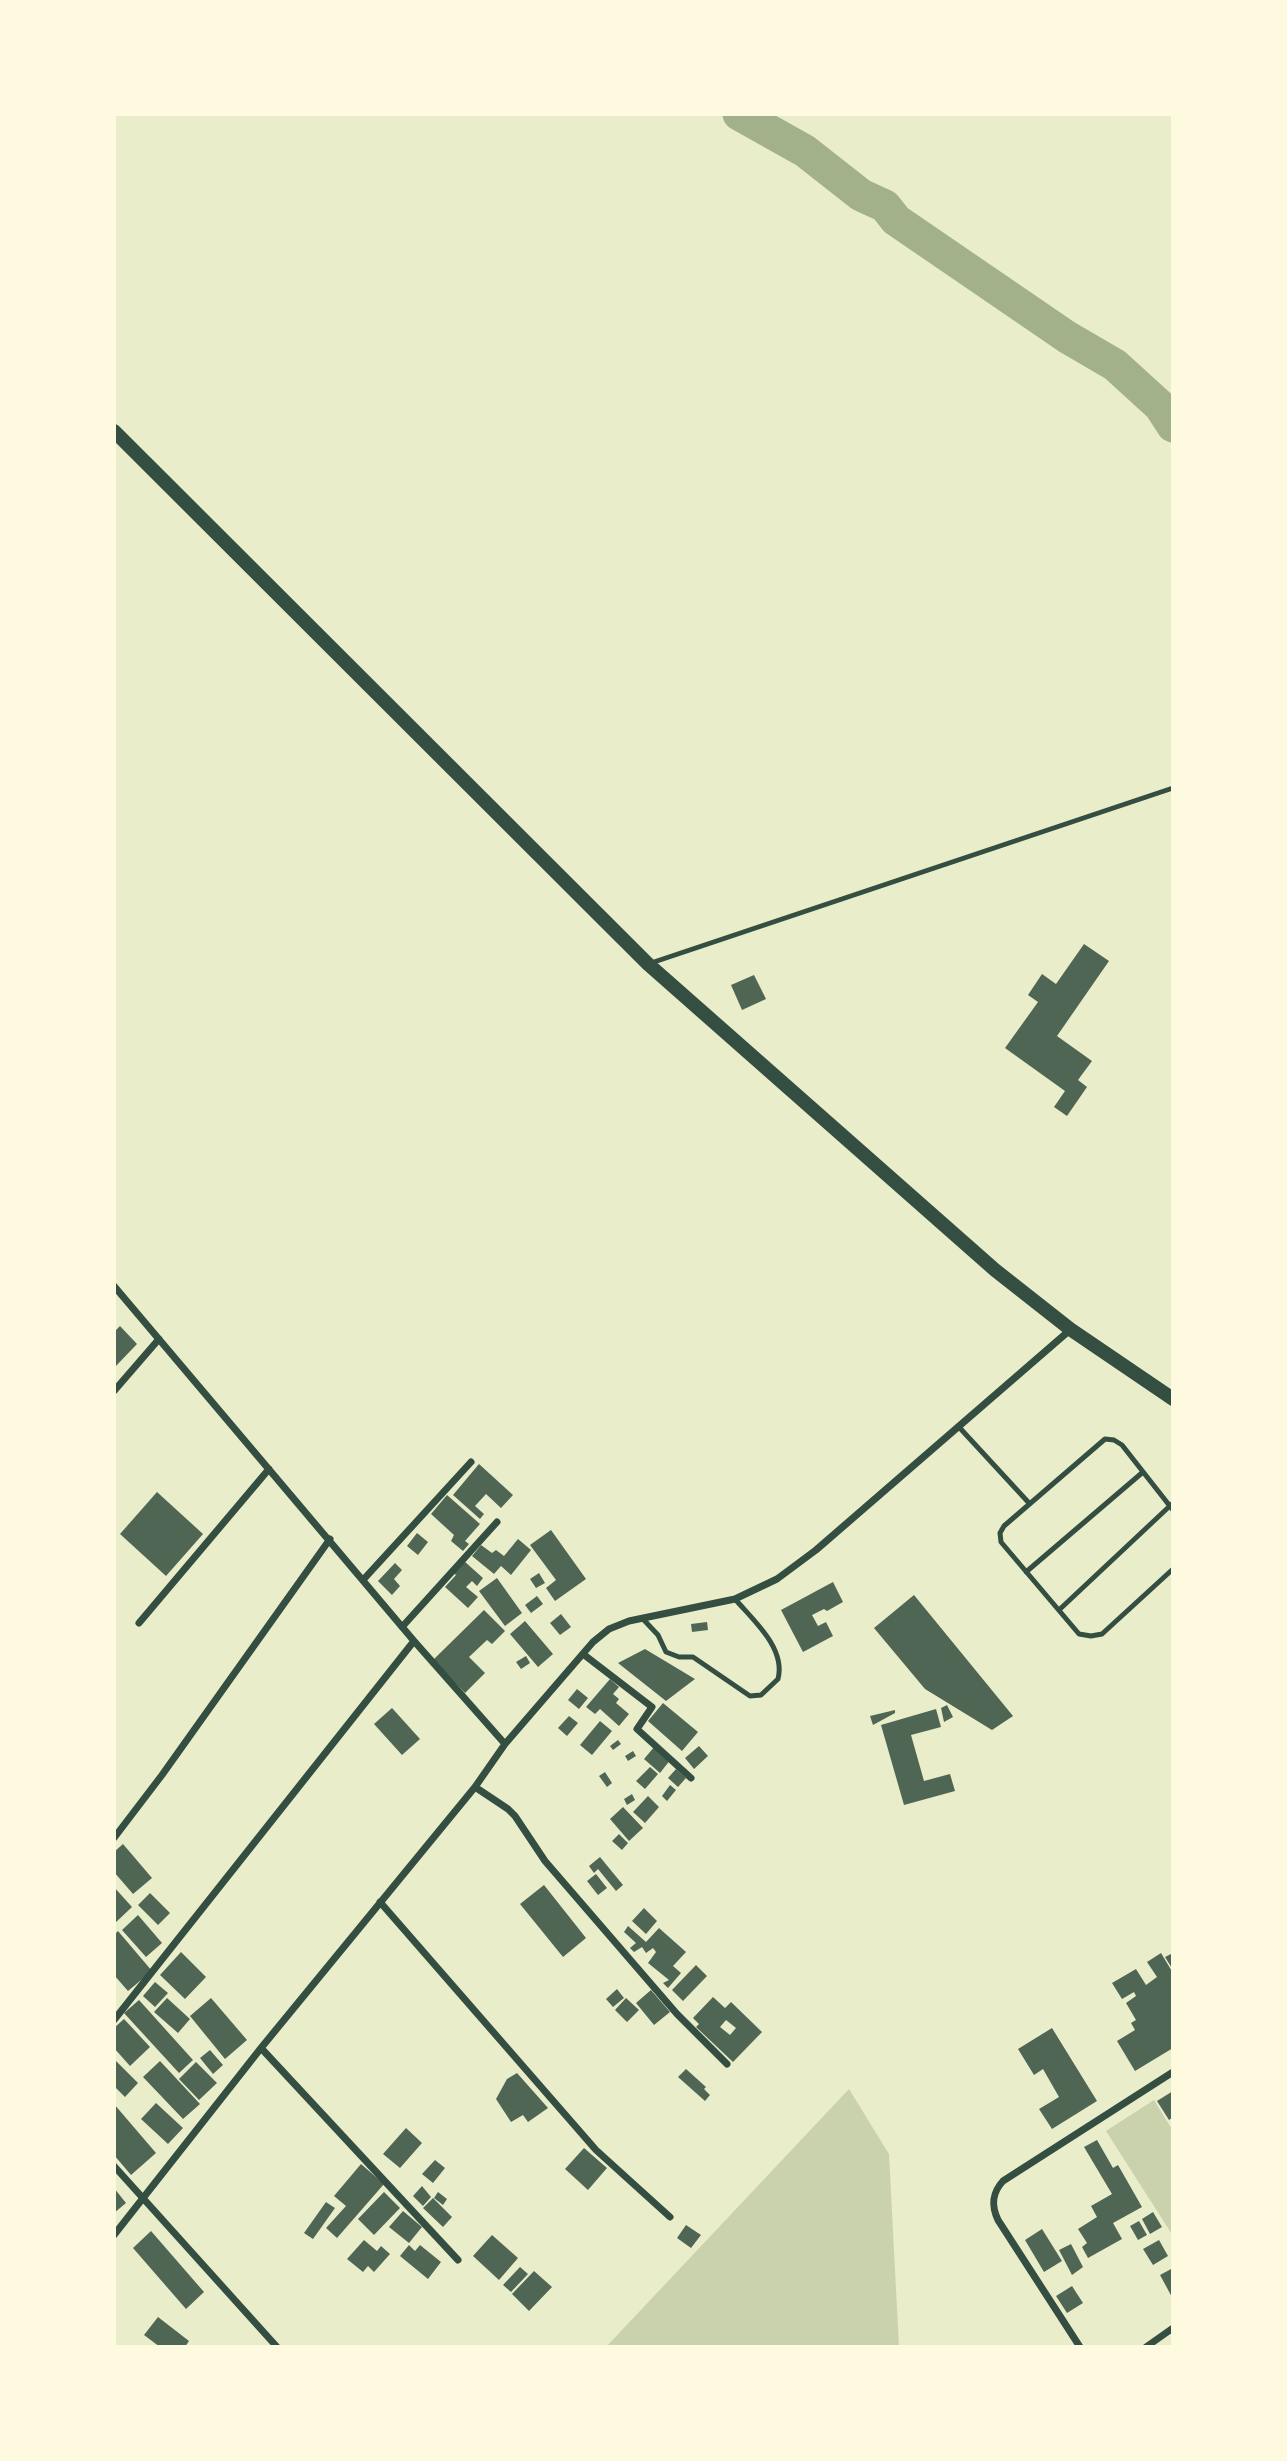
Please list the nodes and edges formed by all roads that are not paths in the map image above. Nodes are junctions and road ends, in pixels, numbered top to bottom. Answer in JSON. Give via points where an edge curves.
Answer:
{"nodes":[{"id":1,"x":114,"y":432,"type":"edge"},
{"id":2,"x":1173,"y":788,"type":"edge"},
{"id":3,"x":648,"y":964,"type":"junction"},
{"id":4,"x":114,"y":1286,"type":"edge"},
{"id":5,"x":1070,"y":1329,"type":"junction"},
{"id":6,"x":159,"y":1339,"type":"junction"},
{"id":7,"x":114,"y":1391,"type":"edge"},
{"id":8,"x":1173,"y":1399,"type":"edge"},
{"id":9,"x":958,"y":1426,"type":"junction"},
{"id":10,"x":471,"y":1462,"type":"dead end"},
{"id":11,"x":269,"y":1469,"type":"junction"},
{"id":12,"x":1143,"y":1472,"type":"junction"},
{"id":13,"x":1029,"y":1503,"type":"junction"},
{"id":14,"x":1172,"y":1506,"type":"edge"},
{"id":15,"x":497,"y":1522,"type":"dead end"},
{"id":16,"x":330,"y":1539,"type":"junction"},
{"id":17,"x":1173,"y":1569,"type":"edge"},
{"id":18,"x":1027,"y":1572,"type":"junction"},
{"id":19,"x":363,"y":1580,"type":"junction"},
{"id":20,"x":735,"y":1599,"type":"junction"},
{"id":21,"x":1059,"y":1610,"type":"junction"},
{"id":22,"x":642,"y":1618,"type":"junction"},
{"id":23,"x":139,"y":1623,"type":"dead end"},
{"id":24,"x":402,"y":1627,"type":"junction"},
{"id":25,"x":414,"y":1641,"type":"junction"},
{"id":26,"x":583,"y":1654,"type":"junction"},
{"id":27,"x":505,"y":1744,"type":"junction"},
{"id":28,"x":691,"y":1777,"type":"dead end"},
{"id":29,"x":475,"y":1787,"type":"junction"},
{"id":30,"x":114,"y":1838,"type":"edge"},
{"id":31,"x":380,"y":1902,"type":"junction"},
{"id":32,"x":114,"y":2020,"type":"edge"},
{"id":33,"x":261,"y":2048,"type":"junction"},
{"id":34,"x":727,"y":2064,"type":"dead end"},
{"id":35,"x":1173,"y":2071,"type":"edge"},
{"id":36,"x":114,"y":2166,"type":"edge"},
{"id":37,"x":142,"y":2198,"type":"junction"},
{"id":38,"x":670,"y":2217,"type":"dead end"},
{"id":39,"x":114,"y":2235,"type":"edge"},
{"id":40,"x":458,"y":2260,"type":"dead end"},
{"id":41,"x":1173,"y":2328,"type":"edge"},
{"id":42,"x":277,"y":2347,"type":"edge"},
{"id":43,"x":1080,"y":2347,"type":"edge"},
{"id":44,"x":1146,"y":2347,"type":"edge"}],
"edges":[{"from":1,"to":3,"type":"main road"},
{"from":2,"to":3,"type":"lane"},
{"from":3,"to":5,"type":"main road","via":[[995,1270]]},
{"from":4,"to":6,"type":"street"},
{"from":5,"to":8,"type":"main road"},
{"from":5,"to":9,"type":"street"},
{"from":6,"to":7,"type":"street"},
{"from":6,"to":11,"type":"street"},
{"from":9,"to":13,"type":"lane"},
{"from":9,"to":20,"type":"street","via":[[816,1550],[777,1579]]},
{"from":10,"to":19,"type":"street"},
{"from":11,"to":16,"type":"street"},
{"from":11,"to":23,"type":"street"},
{"from":12,"to":13,"type":"lane","via":[[1122,1445],[1105,1439]]},
{"from":12,"to":14,"type":"lane"},
{"from":12,"to":18,"type":"lane"},
{"from":13,"to":18,"type":"lane","via":[[1000,1533],[1001,1542]]},
{"from":14,"to":21,"type":"lane"},
{"from":15,"to":24,"type":"street"},
{"from":16,"to":19,"type":"street"},
{"from":16,"to":30,"type":"street"},
{"from":17,"to":21,"type":"lane","via":[[1102,1634],[1079,1634]]},
{"from":18,"to":21,"type":"lane"},
{"from":19,"to":24,"type":"street"},
{"from":20,"to":22,"type":"street"},
{"from":20,"to":22,"type":"lane","via":[[776,1650],[781,1670],[778,1679],[761,1695],[750,1696],[693,1657],[666,1651]]},
{"from":22,"to":26,"type":"street","via":[[609,1629]]},
{"from":24,"to":25,"type":"street"},
{"from":25,"to":27,"type":"street"},
{"from":25,"to":32,"type":"street"},
{"from":26,"to":27,"type":"street"},
{"from":26,"to":28,"type":"street","via":[[652,1707],[637,1729]]},
{"from":27,"to":29,"type":"street"},
{"from":29,"to":31,"type":"street"},
{"from":29,"to":34,"type":"street","via":[[515,1816],[545,1861],[677,2014]]},
{"from":31,"to":33,"type":"street"},
{"from":31,"to":38,"type":"street","via":[[596,2150]]},
{"from":33,"to":37,"type":"street"},
{"from":33,"to":40,"type":"street"},
{"from":35,"to":43,"type":"street","via":[[1003,2181],[993,2197],[998,2220]]},
{"from":36,"to":37,"type":"street"},
{"from":37,"to":39,"type":"street"},
{"from":37,"to":42,"type":"street"},
{"from":41,"to":44,"type":"street"}]}
